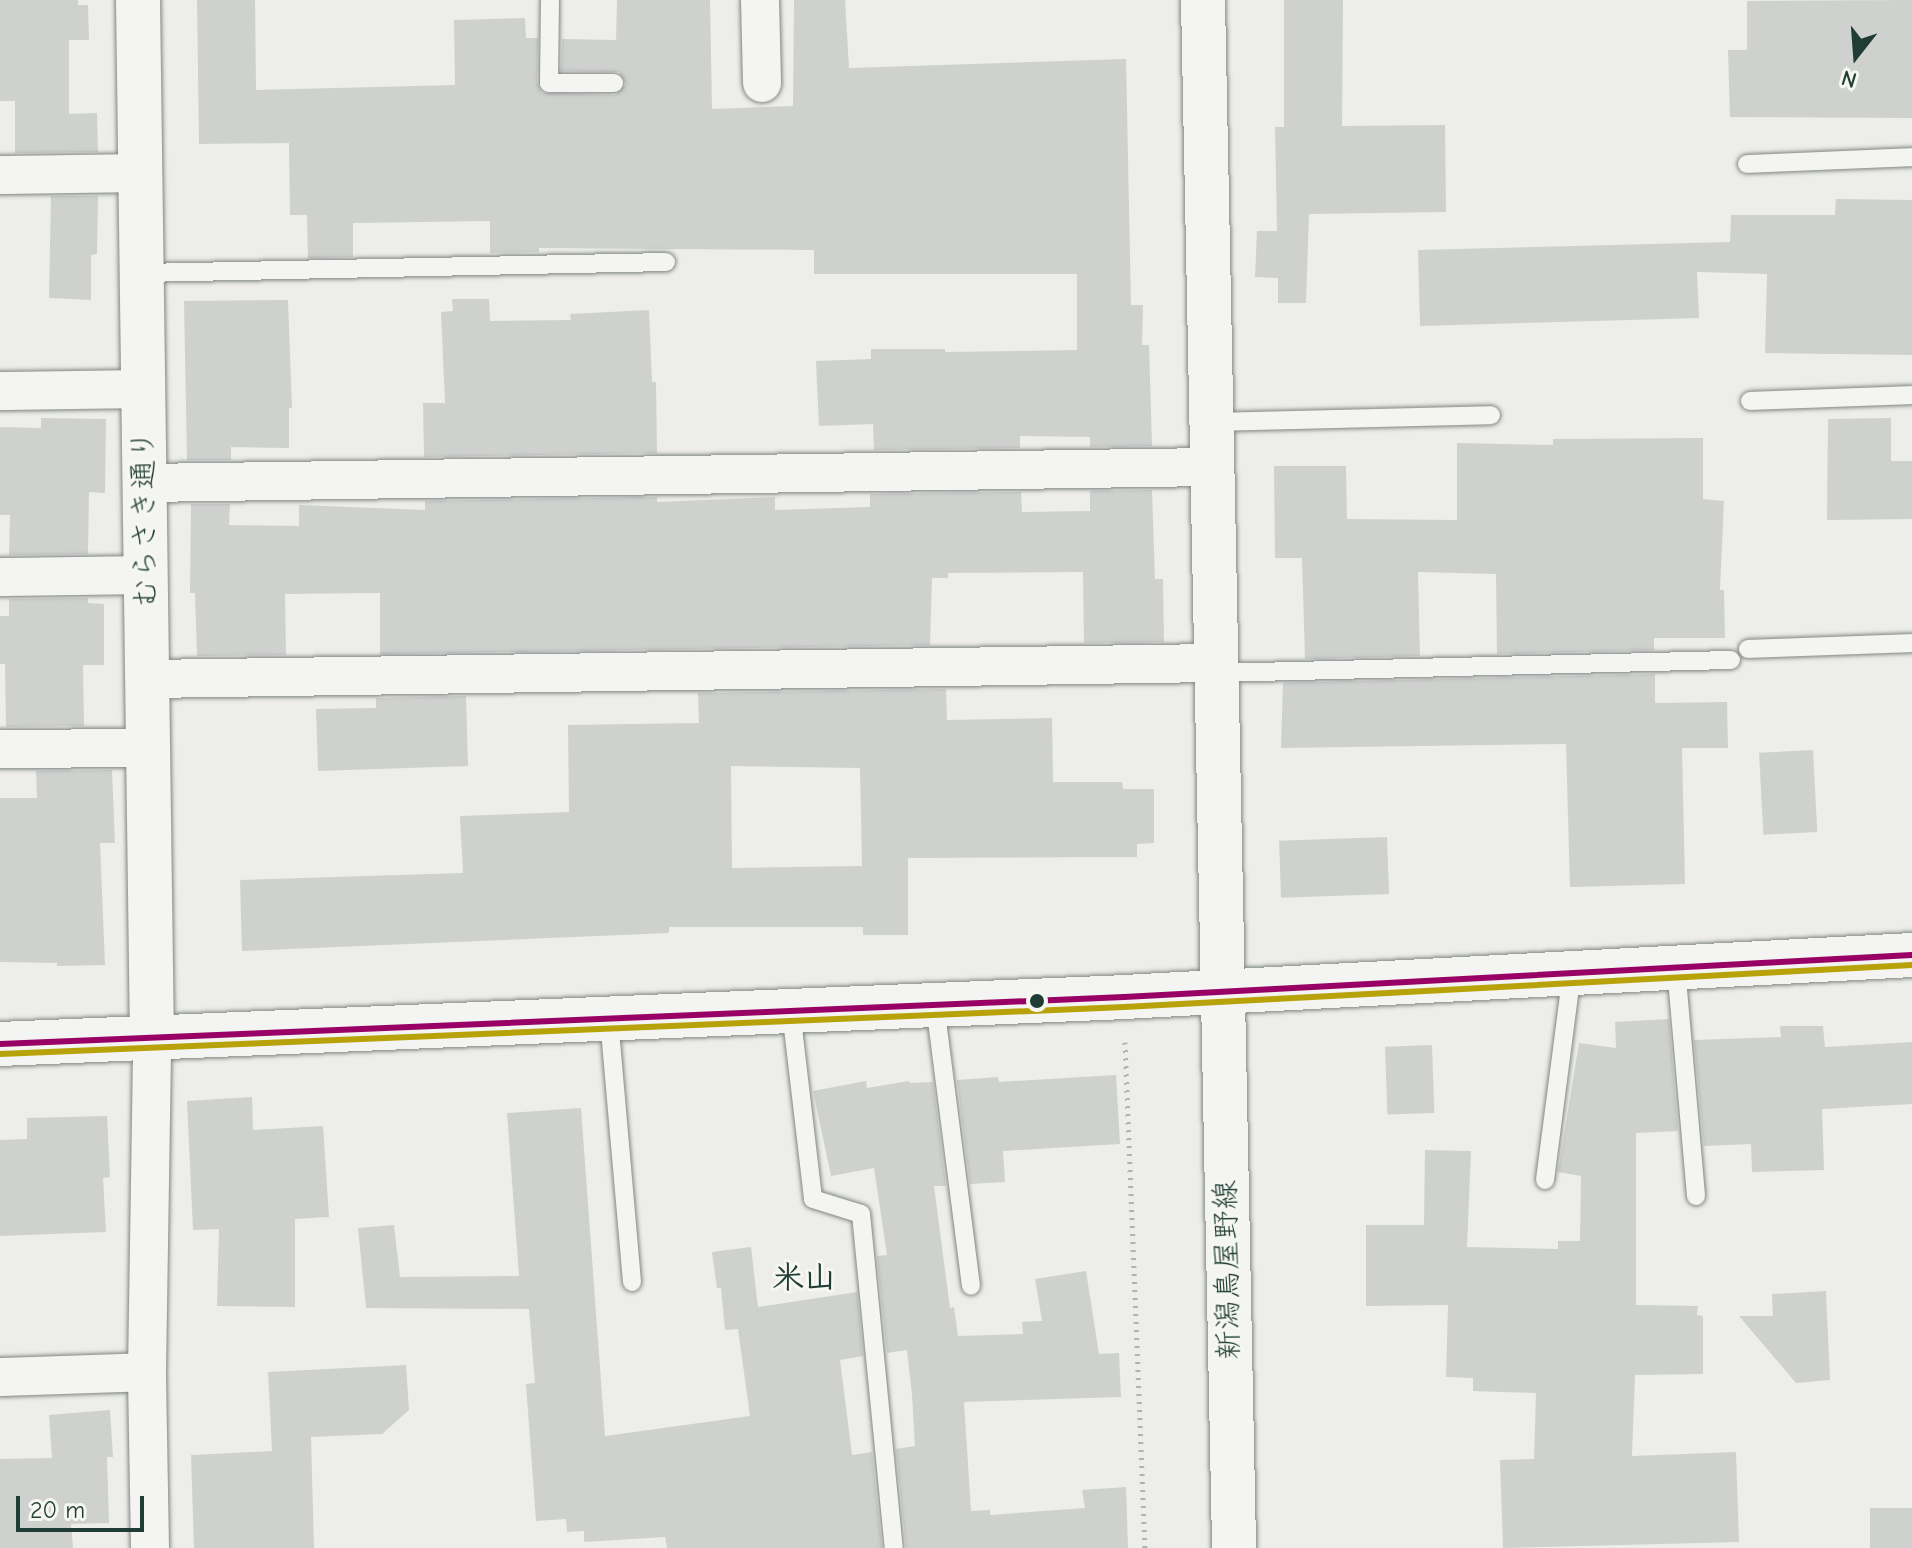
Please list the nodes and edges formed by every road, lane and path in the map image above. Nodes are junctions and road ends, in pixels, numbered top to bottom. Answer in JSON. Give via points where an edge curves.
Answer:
{"nodes":[{"id":1,"x":138,"y":0,"type":"edge"},
{"id":2,"x":550,"y":0,"type":"edge"},
{"id":3,"x":760,"y":0,"type":"edge"},
{"id":4,"x":1203,"y":0,"type":"edge"},
{"id":5,"x":614,"y":83,"type":"dead end"},
{"id":6,"x":762,"y":83,"type":"dead end"},
{"id":7,"x":1912,"y":157,"type":"edge"},
{"id":8,"x":1747,"y":164,"type":"dead end"},
{"id":9,"x":141,"y":173,"type":"junction"},
{"id":10,"x":0,"y":175,"type":"edge"},
{"id":11,"x":666,"y":262,"type":"dead end"},
{"id":12,"x":142,"y":273,"type":"junction"},
{"id":13,"x":143,"y":389,"type":"junction"},
{"id":14,"x":0,"y":391,"type":"edge"},
{"id":15,"x":1912,"y":395,"type":"edge"},
{"id":16,"x":1750,"y":401,"type":"dead end"},
{"id":17,"x":1491,"y":415,"type":"dead end"},
{"id":18,"x":1211,"y":422,"type":"junction"},
{"id":19,"x":1212,"y":467,"type":"junction"},
{"id":20,"x":145,"y":483,"type":"junction"},
{"id":21,"x":146,"y":575,"type":"junction"},
{"id":22,"x":0,"y":577,"type":"edge"},
{"id":23,"x":1912,"y":643,"type":"edge"},
{"id":24,"x":1748,"y":649,"type":"dead end"},
{"id":25,"x":1731,"y":660,"type":"dead end"},
{"id":26,"x":1216,"y":668,"type":"junction"},
{"id":27,"x":148,"y":679,"type":"junction"},
{"id":28,"x":148,"y":748,"type":"junction"},
{"id":29,"x":0,"y":749,"type":"edge"},
{"id":30,"x":1912,"y":955,"type":"edge"},
{"id":31,"x":1676,"y":967,"type":"junction"},
{"id":32,"x":1572,"y":973,"type":"junction"},
{"id":33,"x":1223,"y":992,"type":"junction"},
{"id":34,"x":1124,"y":997,"type":"junction"},
{"id":35,"x":935,"y":1005,"type":"junction"},
{"id":36,"x":791,"y":1011,"type":"junction"},
{"id":37,"x":609,"y":1019,"type":"junction"},
{"id":38,"x":152,"y":1039,"type":"junction"},
{"id":39,"x":0,"y":1044,"type":"edge"},
{"id":40,"x":1545,"y":1180,"type":"dead end"},
{"id":41,"x":1696,"y":1196,"type":"dead end"},
{"id":42,"x":632,"y":1282,"type":"dead end"},
{"id":43,"x":971,"y":1286,"type":"dead end"},
{"id":44,"x":147,"y":1372,"type":"junction"},
{"id":45,"x":0,"y":1377,"type":"edge"},
{"id":46,"x":150,"y":1548,"type":"edge"},
{"id":47,"x":894,"y":1548,"type":"edge"},
{"id":48,"x":1145,"y":1548,"type":"edge"},
{"id":49,"x":1234,"y":1548,"type":"edge"}],
"edges":[{"from":1,"to":9,"type":"street","name":"むらさき通り"},
{"from":2,"to":5,"type":"lane","via":[[549,83]]},
{"from":3,"to":6,"type":"street"},
{"from":4,"to":18,"type":"street","name":"新潟鳥屋野線"},
{"from":7,"to":8,"type":"lane"},
{"from":9,"to":10,"type":"street"},
{"from":9,"to":12,"type":"street","name":"むらさき通り"},
{"from":11,"to":12,"type":"lane"},
{"from":12,"to":13,"type":"street","name":"むらさき通り"},
{"from":13,"to":14,"type":"street"},
{"from":13,"to":20,"type":"street","name":"むらさき通り"},
{"from":15,"to":16,"type":"lane"},
{"from":17,"to":18,"type":"lane"},
{"from":18,"to":19,"type":"street","name":"新潟鳥屋野線"},
{"from":19,"to":20,"type":"street"},
{"from":19,"to":26,"type":"street","name":"新潟鳥屋野線"},
{"from":20,"to":21,"type":"street","name":"むらさき通り"},
{"from":21,"to":22,"type":"street"},
{"from":21,"to":27,"type":"street","name":"むらさき通り"},
{"from":23,"to":24,"type":"lane"},
{"from":25,"to":26,"type":"lane"},
{"from":26,"to":27,"type":"street"},
{"from":26,"to":33,"type":"street","name":"新潟鳥屋野線"},
{"from":27,"to":28,"type":"street","name":"むらさき通り"},
{"from":28,"to":29,"type":"street"},
{"from":28,"to":38,"type":"street","name":"むらさき通り"},
{"from":30,"to":31,"type":"street"},
{"from":31,"to":32,"type":"street"},
{"from":31,"to":41,"type":"lane"},
{"from":32,"to":33,"type":"street"},
{"from":32,"to":40,"type":"lane"},
{"from":33,"to":34,"type":"street"},
{"from":33,"to":49,"type":"street","name":"新潟鳥屋野線"},
{"from":34,"to":35,"type":"street"},
{"from":34,"to":48,"type":"path"},
{"from":35,"to":36,"type":"street"},
{"from":35,"to":43,"type":"lane"},
{"from":36,"to":37,"type":"street"},
{"from":36,"to":47,"type":"lane","via":[[813,1199],[861,1214]]},
{"from":37,"to":38,"type":"street"},
{"from":37,"to":42,"type":"lane"},
{"from":38,"to":39,"type":"street"},
{"from":38,"to":44,"type":"street"},
{"from":44,"to":45,"type":"street"},
{"from":44,"to":46,"type":"street"}]}
